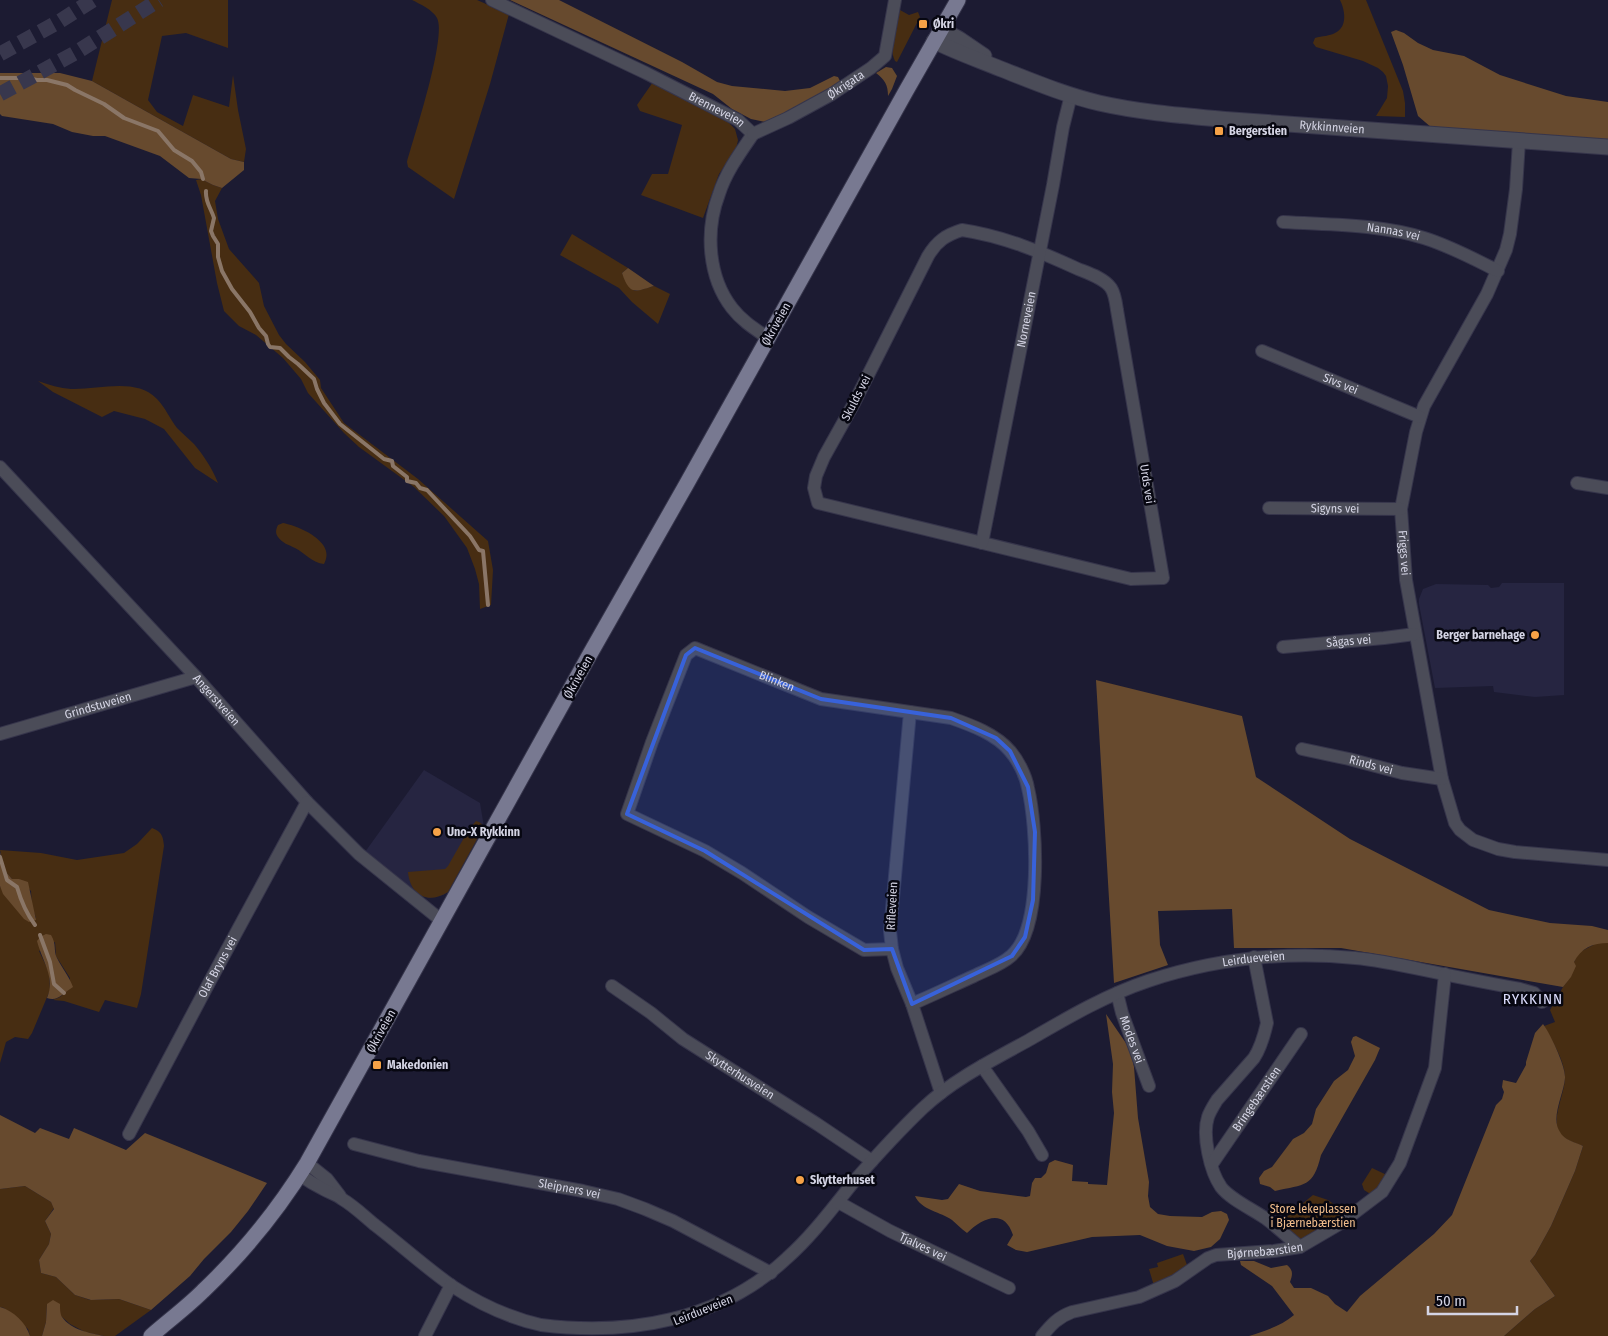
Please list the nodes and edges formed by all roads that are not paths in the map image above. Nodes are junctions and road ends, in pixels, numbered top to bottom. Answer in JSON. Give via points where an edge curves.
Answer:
{"nodes":[{"id":1,"x":492,"y":0,"type":"edge"},
{"id":2,"x":895,"y":0,"type":"edge"},
{"id":3,"x":958,"y":0,"type":"edge"},
{"id":4,"x":938,"y":35,"type":"junction"},
{"id":5,"x":1071,"y":95,"type":"junction"},
{"id":6,"x":753,"y":134,"type":"junction"},
{"id":7,"x":1519,"y":141,"type":"junction"},
{"id":8,"x":1608,"y":147,"type":"edge"},
{"id":9,"x":1283,"y":222,"type":"dead end"},
{"id":10,"x":1040,"y":251,"type":"junction"},
{"id":11,"x":1498,"y":271,"type":"junction"},
{"id":12,"x":768,"y":338,"type":"junction"},
{"id":13,"x":1262,"y":351,"type":"dead end"},
{"id":14,"x":1420,"y":417,"type":"junction"},
{"id":15,"x":0,"y":467,"type":"edge"},
{"id":16,"x":1577,"y":483,"type":"dead end"},
{"id":17,"x":1608,"y":488,"type":"edge"},
{"id":18,"x":1269,"y":508,"type":"dead end"},
{"id":19,"x":1401,"y":508,"type":"junction"},
{"id":20,"x":982,"y":544,"type":"junction"},
{"id":21,"x":1415,"y":634,"type":"junction"},
{"id":22,"x":1283,"y":647,"type":"dead end"},
{"id":23,"x":196,"y":677,"type":"junction"},
{"id":24,"x":910,"y":712,"type":"junction"},
{"id":25,"x":0,"y":734,"type":"edge"},
{"id":26,"x":1302,"y":749,"type":"dead end"},
{"id":27,"x":1442,"y":779,"type":"junction"},
{"id":28,"x":307,"y":802,"type":"junction"},
{"id":29,"x":1608,"y":860,"type":"edge"},
{"id":30,"x":442,"y":921,"type":"junction"},
{"id":31,"x":892,"y":948,"type":"junction"},
{"id":32,"x":1254,"y":957,"type":"junction"},
{"id":33,"x":1445,"y":974,"type":"junction"},
{"id":34,"x":612,"y":986,"type":"dead end"},
{"id":35,"x":1116,"y":993,"type":"junction"},
{"id":36,"x":1542,"y":1002,"type":"dead end"},
{"id":37,"x":912,"y":1004,"type":"junction"},
{"id":38,"x":1302,"y":1034,"type":"dead end"},
{"id":39,"x":982,"y":1066,"type":"junction"},
{"id":40,"x":1149,"y":1086,"type":"dead end"},
{"id":41,"x":941,"y":1093,"type":"junction"},
{"id":42,"x":129,"y":1134,"type":"dead end"},
{"id":43,"x":354,"y":1144,"type":"dead end"},
{"id":44,"x":1042,"y":1155,"type":"dead end"},
{"id":45,"x":872,"y":1161,"type":"junction"},
{"id":46,"x":1212,"y":1164,"type":"junction"},
{"id":47,"x":303,"y":1169,"type":"junction"},
{"id":48,"x":838,"y":1202,"type":"junction"},
{"id":49,"x":1300,"y":1247,"type":"junction"},
{"id":50,"x":771,"y":1273,"type":"junction"},
{"id":51,"x":451,"y":1285,"type":"junction"},
{"id":52,"x":1009,"y":1288,"type":"dead end"},
{"id":53,"x":156,"y":1331,"type":"edge"},
{"id":54,"x":636,"y":1334,"type":"edge"},
{"id":55,"x":145,"y":1336,"type":"edge"},
{"id":56,"x":425,"y":1336,"type":"edge"},
{"id":57,"x":1042,"y":1336,"type":"edge"}],
"edges":[{"from":1,"to":6,"type":"street","name":"Brenneveien","via":[[738,120]]},
{"from":2,"to":6,"type":"street","name":"Økrigata","via":[[885,56],[832,94]]},
{"from":3,"to":4,"type":"main road","name":"Økriveien"},
{"from":4,"to":5,"type":"street","name":"Rykkinnveien","via":[[952,50]]},
{"from":4,"to":12,"type":"main road","name":"Økriveien"},
{"from":5,"to":7,"type":"street","name":"Rykkinnveien","via":[[1180,116]]},
{"from":5,"to":10,"type":"street","name":"Norneveien"},
{"from":6,"to":12,"type":"street","name":"Brenneveien","via":[[719,194],[711,252],[723,295],[741,318]]},
{"from":7,"to":8,"type":"street","name":"Rykkinnveien"},
{"from":7,"to":11,"type":"street","name":"Friggs vei","via":[[1510,234]]},
{"from":9,"to":11,"type":"street","name":"Nannas vei","via":[[1407,233],[1445,246]]},
{"from":10,"to":20,"type":"street","name":"Norneveien"},
{"from":10,"to":20,"type":"street","name":"Urds vei","via":[[1089,273],[1111,289],[1119,319],[1163,578],[1131,579]]},
{"from":10,"to":20,"type":"street","name":"Skulds vei","via":[[962,230],[948,234],[934,247],[816,476],[814,488],[818,503]]},
{"from":11,"to":14,"type":"street","name":"Friggs vei"},
{"from":12,"to":30,"type":"main road","name":"Økriveien"},
{"from":13,"to":14,"type":"street","name":"Sivs vei"},
{"from":14,"to":19,"type":"street","name":"Friggs vei"},
{"from":15,"to":23,"type":"street","name":"Angerstveien"},
{"from":16,"to":17,"type":"street"},
{"from":18,"to":19,"type":"street","name":"Sigyns vei"},
{"from":19,"to":21,"type":"street","name":"Friggs vei","via":[[1406,580]]},
{"from":21,"to":22,"type":"street","name":"Sågas vei"},
{"from":21,"to":27,"type":"street","name":"Friggs vei"},
{"from":23,"to":25,"type":"street","name":"Grindstuveien"},
{"from":23,"to":28,"type":"street","name":"Angerstveien"},
{"from":24,"to":31,"type":"street","name":"Rifleveien","via":[[891,906]]},
{"from":24,"to":31,"type":"street","name":"Blinken","via":[[821,699],[695,648],[686,655],[627,814],[704,851],[864,950]]},
{"from":24,"to":37,"type":"street","name":"Blinken","via":[[969,724],[996,738],[1010,750],[1028,787],[1035,832],[1031,918],[1024,938],[1012,956]]},
{"from":26,"to":27,"type":"street","name":"Rinds vei","via":[[1402,773]]},
{"from":27,"to":29,"type":"street","name":"Friggs vei","via":[[1455,823],[1473,840],[1515,852]]},
{"from":28,"to":30,"type":"street","name":"Angerstveien","via":[[359,854]]},
{"from":28,"to":42,"type":"street","name":"Olaf Bryns vei"},
{"from":30,"to":47,"type":"main road","name":"Økriveien"},
{"from":31,"to":37,"type":"street","name":"Rifleveien"},
{"from":32,"to":33,"type":"street","name":"Leirdueveien","via":[[1359,958]]},
{"from":32,"to":35,"type":"street","name":"Leirdueveien","via":[[1191,969]]},
{"from":32,"to":46,"type":"street","name":"Bringebærstien","via":[[1267,1024],[1265,1034],[1259,1051],[1217,1100],[1208,1118],[1207,1142]]},
{"from":33,"to":36,"type":"street","name":"Leirdueveien","via":[[1534,993]]},
{"from":33,"to":49,"type":"street","name":"Bjørnebærstien","via":[[1435,1068],[1397,1168],[1382,1192],[1371,1201]]},
{"from":34,"to":45,"type":"street","name":"Skytterhusveien","via":[[683,1039]]},
{"from":35,"to":39,"type":"street","name":"Leirdueveien"},
{"from":35,"to":40,"type":"street","name":"Modes vei"},
{"from":37,"to":41,"type":"street","name":"Rifleveien"},
{"from":38,"to":46,"type":"street","name":"Bringebærstien"},
{"from":39,"to":41,"type":"street","name":"Leirdueveien"},
{"from":39,"to":44,"type":"street"},
{"from":41,"to":45,"type":"street","name":"Leirdueveien"},
{"from":43,"to":50,"type":"street","name":"Sleipners vei","via":[[419,1161],[618,1200],[673,1221]]},
{"from":45,"to":48,"type":"street","name":"Leirdueveien"},
{"from":46,"to":49,"type":"street","name":"Bringebærstien","via":[[1222,1188]]},
{"from":47,"to":51,"type":"street","name":"Leirdueveien","via":[[320,1188],[341,1198]]},
{"from":47,"to":53,"type":"main road","name":"Økriveien","via":[[249,1242],[202,1292]]},
{"from":48,"to":50,"type":"street","name":"Leirdueveien"},
{"from":48,"to":52,"type":"street","name":"Tjalves vei","via":[[890,1231]]},
{"from":49,"to":57,"type":"street","name":"Bjørnebærstien","via":[[1216,1255],[1139,1297],[1062,1316]]},
{"from":50,"to":54,"type":"street","name":"Leirdueveien","via":[[742,1294],[716,1307],[680,1322]]},
{"from":51,"to":54,"type":"street","name":"Leirdueveien","via":[[487,1305],[537,1324],[579,1332]]},
{"from":51,"to":56,"type":"street"},
{"from":53,"to":55,"type":"main road","name":"Økriveien"}]}
